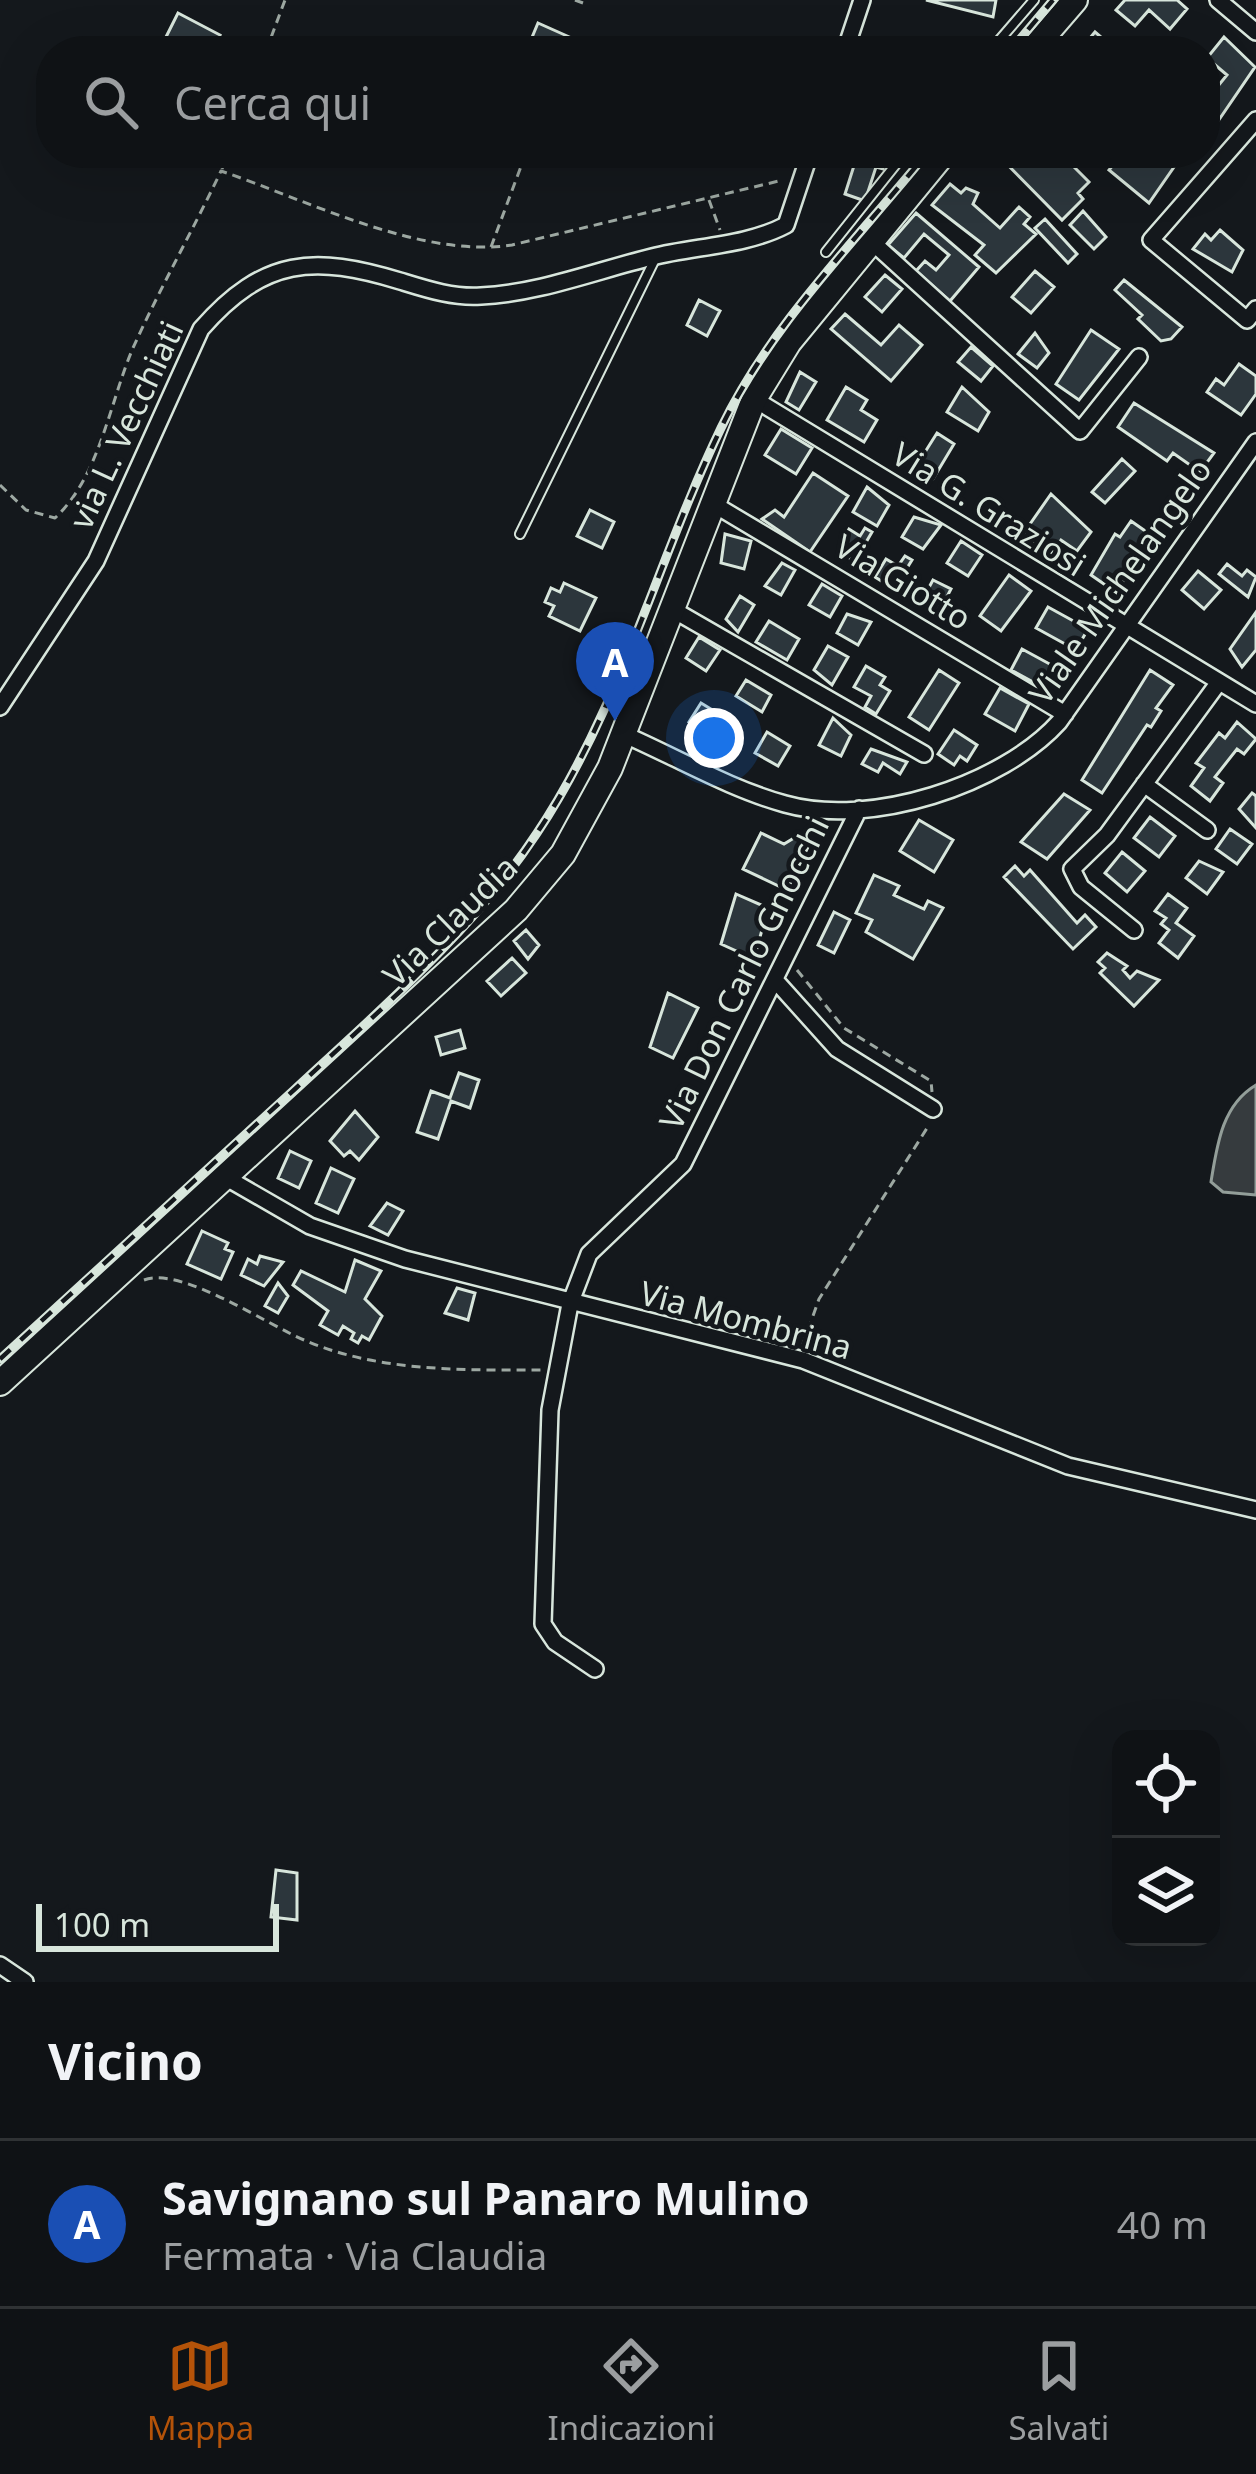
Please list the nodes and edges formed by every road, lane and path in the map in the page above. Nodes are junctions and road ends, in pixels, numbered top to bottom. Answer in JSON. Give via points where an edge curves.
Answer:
{"nodes":[{"id":1,"x":286,"y":0,"type":"edge"},
{"id":2,"x":574,"y":0,"type":"edge"},
{"id":3,"x":862,"y":0,"type":"edge"},
{"id":4,"x":1034,"y":0,"type":"edge"},
{"id":5,"x":1075,"y":0,"type":"edge"},
{"id":6,"x":1218,"y":0,"type":"edge"},
{"id":7,"x":583,"y":3,"type":"dead end"},
{"id":8,"x":1256,"y":32,"type":"edge"},
{"id":9,"x":272,"y":36,"type":"edge"},
{"id":10,"x":849,"y":36,"type":"edge"},
{"id":11,"x":1003,"y":36,"type":"edge"},
{"id":12,"x":1044,"y":36,"type":"edge"},
{"id":13,"x":1256,"y":120,"type":"edge"},
{"id":14,"x":1220,"y":161,"type":"edge"},
{"id":15,"x":222,"y":168,"type":"edge"},
{"id":16,"x":520,"y":168,"type":"edge"},
{"id":17,"x":805,"y":168,"type":"edge"},
{"id":18,"x":893,"y":168,"type":"edge"},
{"id":19,"x":931,"y":168,"type":"edge"},
{"id":20,"x":1214,"y":168,"type":"edge"},
{"id":21,"x":221,"y":171,"type":"dead end"},
{"id":22,"x":708,"y":198,"type":"dead end"},
{"id":23,"x":870,"y":240,"type":"junction"},
{"id":24,"x":722,"y":243,"type":"junction"},
{"id":25,"x":491,"y":248,"type":"dead end"},
{"id":26,"x":826,"y":252,"type":"dead end"},
{"id":27,"x":657,"y":256,"type":"junction"},
{"id":28,"x":1256,"y":309,"type":"edge"},
{"id":29,"x":1139,"y":357,"type":"dead end"},
{"id":30,"x":754,"y":399,"type":"junction"},
{"id":31,"x":1256,"y":442,"type":"edge"},
{"id":32,"x":710,"y":502,"type":"junction"},
{"id":33,"x":520,"y":534,"type":"dead end"},
{"id":34,"x":670,"y":608,"type":"junction"},
{"id":35,"x":1124,"y":628,"type":"junction"},
{"id":36,"x":1256,"y":680,"type":"edge"},
{"id":37,"x":1219,"y":682,"type":"junction"},
{"id":38,"x":1250,"y":700,"type":"edge"},
{"id":39,"x":0,"y":707,"type":"edge"},
{"id":40,"x":1065,"y":713,"type":"junction"},
{"id":41,"x":623,"y":734,"type":"junction"},
{"id":42,"x":924,"y":754,"type":"dead end"},
{"id":43,"x":1144,"y":784,"type":"junction"},
{"id":44,"x":859,"y":809,"type":"junction"},
{"id":45,"x":1208,"y":830,"type":"dead end"},
{"id":46,"x":1134,"y":930,"type":"dead end"},
{"id":47,"x":796,"y":963,"type":"dead end"},
{"id":48,"x":775,"y":980,"type":"junction"},
{"id":49,"x":933,"y":1109,"type":"junction"},
{"id":50,"x":225,"y":1177,"type":"junction"},
{"id":51,"x":142,"y":1281,"type":"dead end"},
{"id":52,"x":564,"y":1303,"type":"junction"},
{"id":53,"x":800,"y":1359,"type":"junction"},
{"id":54,"x":548,"y":1364,"type":"dead end"},
{"id":55,"x":0,"y":1383,"type":"edge"},
{"id":56,"x":1256,"y":1510,"type":"edge"},
{"id":57,"x":595,"y":1669,"type":"dead end"},
{"id":58,"x":0,"y":1965,"type":"edge"},
{"id":59,"x":25,"y":1982,"type":"edge"}],
"edges":[{"from":1,"to":9,"type":"path"},
{"from":2,"to":7,"type":"path"},
{"from":3,"to":10,"type":"street"},
{"from":4,"to":11,"type":"lane"},
{"from":5,"to":12,"type":"main road"},
{"from":6,"to":8,"type":"street"},
{"from":13,"to":14,"type":"street"},
{"from":15,"to":21,"type":"path"},
{"from":16,"to":25,"type":"path"},
{"from":17,"to":24,"type":"street","name":"via L. Vecchiati","via":[[786,225]]},
{"from":18,"to":26,"type":"lane"},
{"from":19,"to":23,"type":"main road","name":"Via Claudia"},
{"from":20,"to":28,"type":"street","via":[[1151,240],[1247,320]]},
{"from":22,"to":24,"type":"path"},
{"from":23,"to":29,"type":"street","via":[[1080,431]]},
{"from":23,"to":30,"type":"main road","name":"Via Claudia"},
{"from":24,"to":27,"type":"street","name":"via L. Vecchiati"},
{"from":27,"to":33,"type":"lane"},
{"from":27,"to":39,"type":"street","name":"via L. Vecchiati","via":[[477,297],[320,262],[251,284],[201,328],[96,562]]},
{"from":30,"to":32,"type":"main road","name":"Via Claudia"},
{"from":30,"to":35,"type":"street","name":"Via G. Graziosi"},
{"from":31,"to":35,"type":"street","name":"Viale Michelangelo"},
{"from":32,"to":34,"type":"main road","name":"Via Claudia"},
{"from":32,"to":40,"type":"street","name":"Via Giotto"},
{"from":34,"to":41,"type":"main road","name":"Via Claudia"},
{"from":34,"to":42,"type":"street"},
{"from":35,"to":37,"type":"street","name":"Via G. Graziosi"},
{"from":35,"to":40,"type":"street","name":"Viale Michelangelo"},
{"from":36,"to":38,"type":"street"},
{"from":37,"to":38,"type":"street","name":"Via G. Graziosi"},
{"from":37,"to":43,"type":"street"},
{"from":40,"to":44,"type":"street","name":"Viale Michelangelo","via":[[1039,745],[988,775]]},
{"from":41,"to":44,"type":"street","name":"Viale Michelangelo","via":[[781,803]]},
{"from":41,"to":50,"type":"main road","name":"Via Claudia","via":[[563,854],[516,910]]},
{"from":43,"to":45,"type":"street"},
{"from":43,"to":46,"type":"street","via":[[1072,868],[1081,887]]},
{"from":44,"to":48,"type":"street","name":"Via Don Carlo Gnocchi"},
{"from":47,"to":49,"type":"path","via":[[844,1028],[932,1082]]},
{"from":48,"to":49,"type":"street","via":[[837,1048]]},
{"from":48,"to":52,"type":"street","name":"Via Don Carlo Gnocchi","via":[[683,1164],[589,1254]]},
{"from":49,"to":53,"type":"path","via":[[819,1299]]},
{"from":50,"to":52,"type":"street","name":"Via Mombrina","via":[[342,1238]]},
{"from":50,"to":55,"type":"main road","name":"Via Claudia"},
{"from":51,"to":54,"type":"path","via":[[169,1276],[308,1342],[391,1365]]},
{"from":52,"to":53,"type":"street","name":"Via Mombrina"},
{"from":52,"to":57,"type":"street","name":"Via Don Carlo Gnocchi","via":[[550,1410],[543,1624]]},
{"from":53,"to":56,"type":"street","name":"Via Mombrina","via":[[1068,1466]]},
{"from":58,"to":59,"type":"street"}]}
